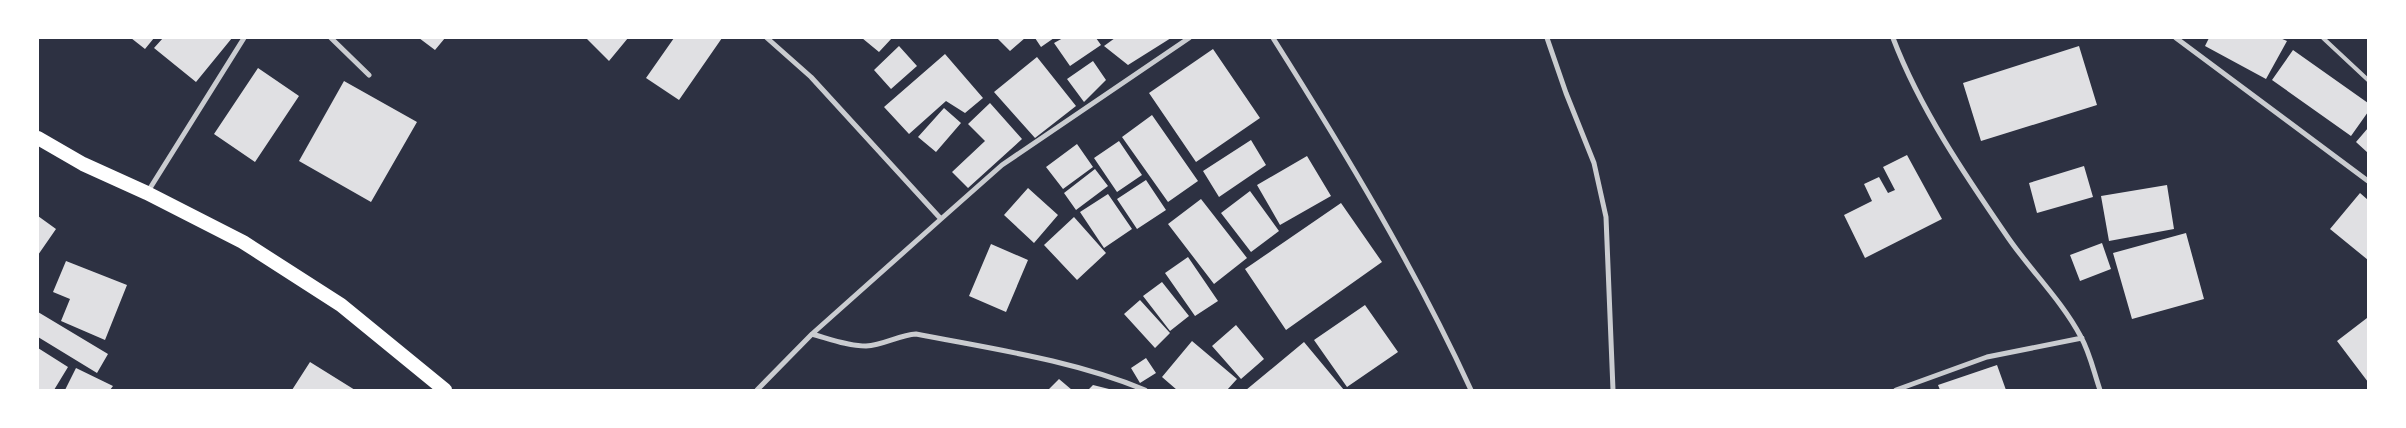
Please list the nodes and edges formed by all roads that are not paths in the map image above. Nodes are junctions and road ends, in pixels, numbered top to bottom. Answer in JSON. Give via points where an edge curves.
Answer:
{"nodes":[{"id":1,"x":244,"y":38,"type":"edge"},
{"id":2,"x":331,"y":38,"type":"edge"},
{"id":3,"x":767,"y":38,"type":"edge"},
{"id":4,"x":1188,"y":38,"type":"edge"},
{"id":5,"x":1273,"y":38,"type":"edge"},
{"id":6,"x":1547,"y":38,"type":"edge"},
{"id":7,"x":1893,"y":38,"type":"edge"},
{"id":8,"x":2176,"y":38,"type":"edge"},
{"id":9,"x":2323,"y":38,"type":"edge"},
{"id":10,"x":369,"y":75,"type":"dead end"},
{"id":11,"x":2368,"y":80,"type":"edge"},
{"id":12,"x":38,"y":138,"type":"edge"},
{"id":13,"x":2368,"y":181,"type":"edge"},
{"id":14,"x":147,"y":193,"type":"junction"},
{"id":15,"x":941,"y":219,"type":"junction"},
{"id":16,"x":812,"y":334,"type":"junction"},
{"id":17,"x":2082,"y":338,"type":"junction"},
{"id":18,"x":445,"y":390,"type":"edge"},
{"id":19,"x":758,"y":390,"type":"edge"},
{"id":20,"x":1145,"y":390,"type":"edge"},
{"id":21,"x":1471,"y":390,"type":"edge"},
{"id":22,"x":1614,"y":390,"type":"edge"},
{"id":23,"x":1896,"y":390,"type":"edge"},
{"id":24,"x":2100,"y":390,"type":"edge"}],
"edges":[{"from":1,"to":14,"type":"street"},
{"from":2,"to":10,"type":"street"},
{"from":3,"to":15,"type":"street","via":[[811,77]]},
{"from":4,"to":15,"type":"street","via":[[1002,165]]},
{"from":5,"to":21,"type":"street","via":[[1396,243],[1446,335]]},
{"from":6,"to":22,"type":"street","via":[[1594,163],[1606,217]]},
{"from":7,"to":17,"type":"street","via":[[1905,69],[1962,167],[2010,240]]},
{"from":8,"to":13,"type":"street"},
{"from":9,"to":11,"type":"lane"},
{"from":12,"to":14,"type":"highway","via":[[83,164]]},
{"from":14,"to":18,"type":"highway","via":[[243,242],[340,305]]},
{"from":15,"to":16,"type":"street"},
{"from":16,"to":19,"type":"street"},
{"from":16,"to":20,"type":"street","via":[[868,346],[916,334],[1028,355]]},
{"from":17,"to":23,"type":"street","via":[[1987,358]]},
{"from":17,"to":24,"type":"street"}]}
